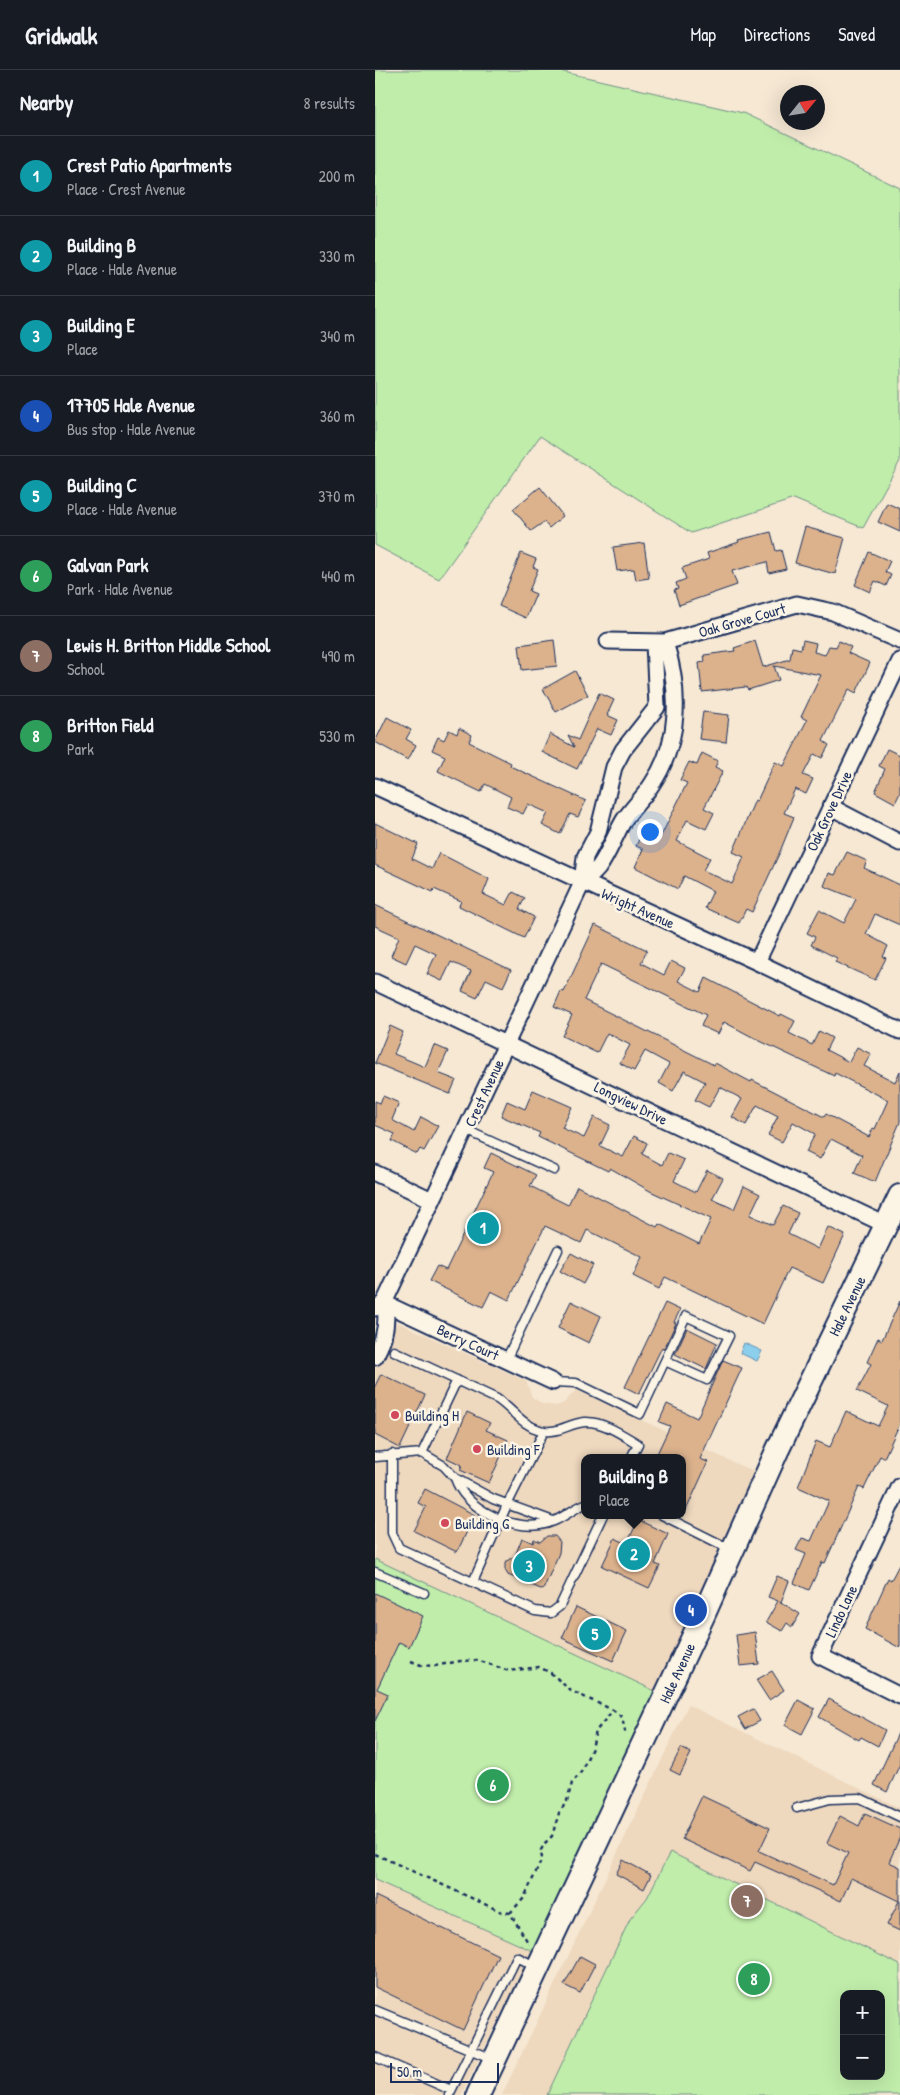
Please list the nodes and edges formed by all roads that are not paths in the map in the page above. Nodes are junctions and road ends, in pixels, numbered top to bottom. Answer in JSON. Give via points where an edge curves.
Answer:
{"nodes":[{"id":1,"x":608,"y":641,"type":"dead end"},
{"id":2,"x":900,"y":641,"type":"edge"},
{"id":3,"x":660,"y":642,"type":"junction"},
{"id":4,"x":900,"y":661,"type":"edge"},
{"id":5,"x":375,"y":786,"type":"edge"},
{"id":6,"x":831,"y":807,"type":"junction"},
{"id":7,"x":900,"y":843,"type":"edge"},
{"id":8,"x":582,"y":882,"type":"junction"},
{"id":9,"x":757,"y":962,"type":"junction"},
{"id":10,"x":375,"y":982,"type":"edge"},
{"id":11,"x":900,"y":1031,"type":"edge"},
{"id":12,"x":506,"y":1044,"type":"junction"},
{"id":13,"x":466,"y":1130,"type":"junction"},
{"id":14,"x":554,"y":1170,"type":"dead end"},
{"id":15,"x":375,"y":1173,"type":"edge"},
{"id":16,"x":900,"y":1196,"type":"edge"},
{"id":17,"x":432,"y":1200,"type":"junction"},
{"id":18,"x":886,"y":1225,"type":"junction"},
{"id":19,"x":558,"y":1250,"type":"dead end"},
{"id":20,"x":379,"y":1306,"type":"edge"},
{"id":21,"x":394,"y":1351,"type":"dead end"},
{"id":22,"x":375,"y":1357,"type":"edge"},
{"id":23,"x":506,"y":1360,"type":"junction"},
{"id":24,"x":665,"y":1361,"type":"junction"},
{"id":25,"x":457,"y":1380,"type":"junction"},
{"id":26,"x":553,"y":1382,"type":"joint"},
{"id":27,"x":544,"y":1431,"type":"junction"},
{"id":28,"x":422,"y":1453,"type":"junction"},
{"id":29,"x":392,"y":1454,"type":"junction"},
{"id":30,"x":633,"y":1454,"type":"edge"},
{"id":31,"x":375,"y":1457,"type":"edge"},
{"id":32,"x":455,"y":1478,"type":"junction"},
{"id":33,"x":900,"y":1486,"type":"edge"},
{"id":34,"x":507,"y":1505,"type":"junction"},
{"id":35,"x":581,"y":1506,"type":"edge"},
{"id":36,"x":601,"y":1519,"type":"edge"},
{"id":37,"x":670,"y":1519,"type":"edge"},
{"id":38,"x":500,"y":1521,"type":"junction"},
{"id":39,"x":553,"y":1521,"type":"junction"},
{"id":40,"x":733,"y":1550,"type":"junction"},
{"id":41,"x":375,"y":1572,"type":"edge"},
{"id":42,"x":473,"y":1582,"type":"junction"},
{"id":43,"x":424,"y":1594,"type":"dead end"},
{"id":44,"x":900,"y":1696,"type":"edge"},
{"id":45,"x":797,"y":1808,"type":"dead end"},
{"id":46,"x":900,"y":1817,"type":"edge"},
{"id":47,"x":535,"y":1959,"type":"junction"},
{"id":48,"x":375,"y":2010,"type":"edge"},
{"id":49,"x":471,"y":2050,"type":"junction"},
{"id":50,"x":375,"y":2057,"type":"edge"},
{"id":51,"x":495,"y":2060,"type":"junction"},
{"id":52,"x":450,"y":2092,"type":"edge"},
{"id":53,"x":478,"y":2095,"type":"edge"}],
"edges":[{"from":1,"to":3,"type":"street","name":"Oak Grove Court"},
{"from":2,"to":3,"type":"street","name":"Oak Grove Court","via":[[833,612],[797,604]]},
{"from":3,"to":8,"type":"street","name":"Crest Avenue","via":[[657,707],[623,750],[614,767],[603,815],[585,857]]},
{"from":3,"to":8,"type":"street","name":"Crest Avenue","via":[[673,667],[676,700],[675,726],[666,756],[652,784],[617,832],[599,868]]},
{"from":4,"to":6,"type":"street","name":"Oak Grove Drive"},
{"from":5,"to":8,"type":"street","name":"Wright Avenue"},
{"from":6,"to":7,"type":"street"},
{"from":6,"to":9,"type":"street","name":"Oak Grove Drive"},
{"from":8,"to":9,"type":"street","name":"Wright Avenue"},
{"from":8,"to":12,"type":"street","name":"Crest Avenue"},
{"from":9,"to":11,"type":"street","name":"Wright Avenue"},
{"from":10,"to":12,"type":"street","name":"Longview Drive"},
{"from":12,"to":13,"type":"street","name":"Crest Avenue"},
{"from":12,"to":18,"type":"street","name":"Longview Drive"},
{"from":13,"to":14,"type":"lane"},
{"from":13,"to":17,"type":"street","name":"Crest Avenue"},
{"from":15,"to":17,"type":"street"},
{"from":16,"to":18,"type":"main road","name":"Hale Avenue"},
{"from":17,"to":20,"type":"street","name":"Crest Avenue"},
{"from":18,"to":40,"type":"main road","name":"Hale Avenue"},
{"from":19,"to":23,"type":"lane"},
{"from":20,"to":22,"type":"street","name":"Crest Avenue","via":[[387,1314],[386,1330]]},
{"from":20,"to":23,"type":"street","name":"Berry Court"},
{"from":21,"to":25,"type":"lane"},
{"from":23,"to":26,"type":"street","name":"Berry Court"},
{"from":24,"to":24,"type":"lane","via":[[686,1316],[729,1336],[707,1380]]},
{"from":24,"to":26,"type":"lane","via":[[639,1414],[576,1383]]},
{"from":25,"to":27,"type":"lane","via":[[497,1399],[520,1420]]},
{"from":25,"to":28,"type":"lane"},
{"from":27,"to":30,"type":"lane","via":[[558,1431],[586,1422],[601,1425],[638,1444]]},
{"from":27,"to":34,"type":"lane"},
{"from":28,"to":29,"type":"lane"},
{"from":28,"to":32,"type":"lane","via":[[444,1466]]},
{"from":29,"to":31,"type":"lane"},
{"from":29,"to":42,"type":"lane","via":[[394,1541],[399,1548]]},
{"from":32,"to":34,"type":"lane"},
{"from":32,"to":38,"type":"lane","via":[[458,1487],[468,1497]]},
{"from":33,"to":44,"type":"street","name":"Lindo Lane","via":[[820,1656]]},
{"from":34,"to":38,"type":"lane"},
{"from":34,"to":39,"type":"lane"},
{"from":35,"to":39,"type":"lane"},
{"from":36,"to":42,"type":"lane","via":[[555,1612],[535,1611]]},
{"from":37,"to":40,"type":"lane"},
{"from":38,"to":39,"type":"lane","via":[[525,1526]]},
{"from":38,"to":42,"type":"lane"},
{"from":40,"to":47,"type":"main road","name":"Hale Avenue"},
{"from":41,"to":43,"type":"lane"},
{"from":45,"to":46,"type":"lane","via":[[830,1799],[860,1798]]},
{"from":47,"to":49,"type":"lane","via":[[517,1957]]},
{"from":47,"to":51,"type":"main road","name":"Hale Avenue"},
{"from":48,"to":49,"type":"lane"},
{"from":49,"to":51,"type":"lane"},
{"from":49,"to":52,"type":"lane"},
{"from":50,"to":52,"type":"lane"},
{"from":51,"to":53,"type":"main road","name":"Hale Avenue"}]}
